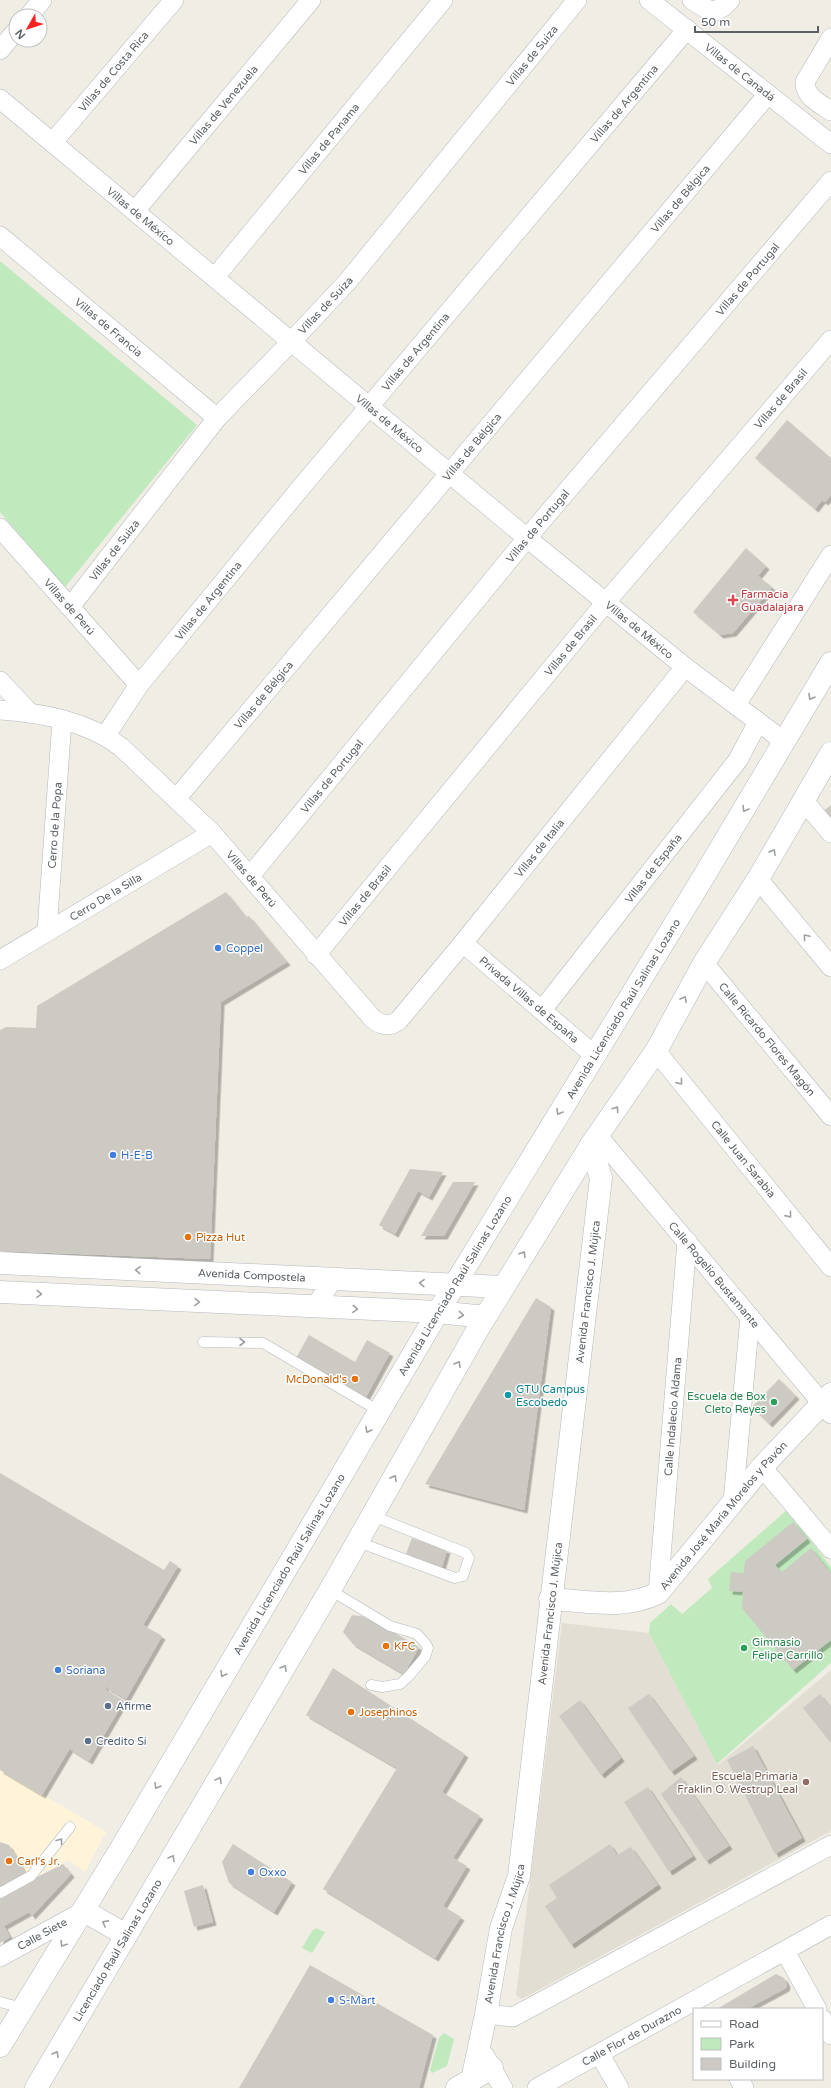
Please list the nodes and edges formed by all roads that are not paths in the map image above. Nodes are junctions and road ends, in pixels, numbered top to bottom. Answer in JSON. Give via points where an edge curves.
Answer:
{"nodes":[{"id":1,"x":42,"y":0,"type":"edge"},
{"id":2,"x":174,"y":0,"type":"edge"},
{"id":3,"x":311,"y":0,"type":"edge"},
{"id":4,"x":443,"y":0,"type":"edge"},
{"id":5,"x":577,"y":0,"type":"edge"},
{"id":6,"x":649,"y":0,"type":"edge"},
{"id":7,"x":692,"y":0,"type":"edge"},
{"id":8,"x":730,"y":0,"type":"edge"},
{"id":9,"x":36,"y":8,"type":"edge"},
{"id":10,"x":687,"y":29,"type":"junction"},
{"id":11,"x":831,"y":38,"type":"edge"},
{"id":12,"x":8,"y":40,"type":"edge"},
{"id":13,"x":0,"y":50,"type":"edge"},
{"id":14,"x":768,"y":94,"type":"junction"},
{"id":15,"x":0,"y":99,"type":"edge"},
{"id":16,"x":831,"y":111,"type":"edge"},
{"id":17,"x":53,"y":142,"type":"junction"},
{"id":18,"x":831,"y":144,"type":"edge"},
{"id":19,"x":831,"y":180,"type":"edge"},
{"id":20,"x":135,"y":210,"type":"junction"},
{"id":21,"x":0,"y":236,"type":"edge"},
{"id":22,"x":215,"y":277,"type":"junction"},
{"id":23,"x":831,"y":340,"type":"edge"},
{"id":24,"x":291,"y":342,"type":"junction"},
{"id":25,"x":369,"y":407,"type":"junction"},
{"id":26,"x":217,"y":418,"type":"junction"},
{"id":27,"x":449,"y":472,"type":"junction"},
{"id":28,"x":0,"y":528,"type":"edge"},
{"id":29,"x":527,"y":538,"type":"junction"},
{"id":30,"x":831,"y":555,"type":"edge"},
{"id":31,"x":606,"y":602,"type":"junction"},
{"id":32,"x":70,"y":607,"type":"junction"},
{"id":33,"x":831,"y":663,"type":"edge"},
{"id":34,"x":685,"y":667,"type":"junction"},
{"id":35,"x":0,"y":681,"type":"edge"},
{"id":36,"x":139,"y":685,"type":"junction"},
{"id":37,"x":736,"y":705,"type":"junction"},
{"id":38,"x":0,"y":710,"type":"edge"},
{"id":39,"x":30,"y":713,"type":"junction"},
{"id":40,"x":62,"y":720,"type":"junction"},
{"id":41,"x":758,"y":722,"type":"junction"},
{"id":42,"x":106,"y":735,"type":"junction"},
{"id":43,"x":785,"y":742,"type":"junction"},
{"id":44,"x":831,"y":753,"type":"edge"},
{"id":45,"x":176,"y":799,"type":"junction"},
{"id":46,"x":803,"y":800,"type":"junction"},
{"id":47,"x":212,"y":833,"type":"junction"},
{"id":48,"x":831,"y":833,"type":"edge"},
{"id":49,"x":250,"y":876,"type":"junction"},
{"id":50,"x":758,"y":879,"type":"junction"},
{"id":51,"x":47,"y":931,"type":"junction"},
{"id":52,"x":463,"y":943,"type":"junction"},
{"id":53,"x":316,"y":955,"type":"junction"},
{"id":54,"x":0,"y":960,"type":"edge"},
{"id":55,"x":704,"y":963,"type":"junction"},
{"id":56,"x":831,"y":967,"type":"edge"},
{"id":57,"x":542,"y":1010,"type":"junction"},
{"id":58,"x":390,"y":1025,"type":"joint"},
{"id":59,"x":656,"y":1051,"type":"junction"},
{"id":60,"x":594,"y":1055,"type":"junction"},
{"id":61,"x":831,"y":1116,"type":"edge"},
{"id":62,"x":594,"y":1140,"type":"junction"},
{"id":63,"x":687,"y":1241,"type":"junction"},
{"id":64,"x":0,"y":1262,"type":"edge"},
{"id":65,"x":831,"y":1267,"type":"edge"},
{"id":66,"x":170,"y":1272,"type":"junction"},
{"id":67,"x":333,"y":1279,"type":"junction"},
{"id":68,"x":456,"y":1284,"type":"junction"},
{"id":69,"x":503,"y":1287,"type":"junction"},
{"id":70,"x":0,"y":1292,"type":"edge"},
{"id":71,"x":170,"y":1300,"type":"junction"},
{"id":72,"x":316,"y":1307,"type":"junction"},
{"id":73,"x":438,"y":1312,"type":"junction"},
{"id":74,"x":485,"y":1317,"type":"junction"},
{"id":75,"x":750,"y":1317,"type":"junction"},
{"id":76,"x":203,"y":1342,"type":"dead end"},
{"id":77,"x":828,"y":1404,"type":"edge"},
{"id":78,"x":378,"y":1411,"type":"junction"},
{"id":79,"x":762,"y":1468,"type":"junction"},
{"id":80,"x":733,"y":1502,"type":"junction"},
{"id":81,"x":373,"y":1516,"type":"junction"},
{"id":82,"x":358,"y":1542,"type":"junction"},
{"id":83,"x":831,"y":1549,"type":"edge"},
{"id":84,"x":330,"y":1590,"type":"junction"},
{"id":85,"x":658,"y":1593,"type":"junction"},
{"id":86,"x":550,"y":1599,"type":"junction"},
{"id":87,"x":371,"y":1685,"type":"dead end"},
{"id":88,"x":70,"y":1827,"type":"dead end"},
{"id":89,"x":831,"y":1845,"type":"edge"},
{"id":90,"x":0,"y":1893,"type":"edge"},
{"id":91,"x":84,"y":1911,"type":"junction"},
{"id":92,"x":831,"y":1925,"type":"edge"},
{"id":93,"x":126,"y":1935,"type":"junction"},
{"id":94,"x":785,"y":1951,"type":"junction"},
{"id":95,"x":0,"y":1957,"type":"edge"},
{"id":96,"x":0,"y":2002,"type":"edge"},
{"id":97,"x":697,"y":2006,"type":"edge"},
{"id":98,"x":23,"y":2008,"type":"junction"},
{"id":99,"x":693,"y":2008,"type":"edge"},
{"id":100,"x":816,"y":2008,"type":"edge"},
{"id":101,"x":486,"y":2014,"type":"junction"},
{"id":102,"x":823,"y":2021,"type":"edge"},
{"id":103,"x":831,"y":2035,"type":"edge"},
{"id":104,"x":479,"y":2045,"type":"junction"},
{"id":105,"x":0,"y":2046,"type":"edge"},
{"id":106,"x":600,"y":2055,"type":"junction"},
{"id":107,"x":492,"y":2068,"type":"junction"},
{"id":108,"x":464,"y":2084,"type":"edge"},
{"id":109,"x":36,"y":2088,"type":"edge"},
{"id":110,"x":503,"y":2088,"type":"edge"},
{"id":111,"x":537,"y":2088,"type":"edge"},
{"id":112,"x":619,"y":2088,"type":"edge"}],
"edges":[{"from":1,"to":9,"type":"street"},
{"from":2,"to":17,"type":"street","name":"Villas de Costa Rica"},
{"from":3,"to":20,"type":"street","name":"Villas de Venezuela"},
{"from":4,"to":22,"type":"street","name":"Villas de Panama"},
{"from":5,"to":24,"type":"street","name":"Villas de Suiza","via":[[372,252]]},
{"from":6,"to":10,"type":"street","name":"Villas de Canadá"},
{"from":7,"to":8,"type":"street","via":[[712,12]]},
{"from":10,"to":14,"type":"street","name":"Villas de Canadá"},
{"from":10,"to":25,"type":"street","name":"Villas de Argentina"},
{"from":11,"to":16,"type":"street","via":[[805,82],[805,88],[809,95]]},
{"from":12,"to":13,"type":"street"},
{"from":14,"to":18,"type":"street","name":"Villas de Canadá"},
{"from":14,"to":27,"type":"street","name":"Villas de Bélgica"},
{"from":15,"to":17,"type":"street","name":"Villas de México"},
{"from":17,"to":20,"type":"street","name":"Villas de México"},
{"from":19,"to":29,"type":"street","name":"Villas de Portugal"},
{"from":20,"to":22,"type":"street","name":"Villas de México"},
{"from":21,"to":26,"type":"street","name":"Villas de Francia"},
{"from":22,"to":24,"type":"street","name":"Villas de México"},
{"from":23,"to":31,"type":"street","name":"Villas de Brasil"},
{"from":24,"to":25,"type":"street","name":"Villas de México"},
{"from":24,"to":26,"type":"street","name":"Villas de Suiza"},
{"from":25,"to":27,"type":"street","name":"Villas de México"},
{"from":25,"to":36,"type":"street","name":"Villas de Argentina"},
{"from":26,"to":32,"type":"street","name":"Villas de Suiza"},
{"from":27,"to":29,"type":"street","name":"Villas de México"},
{"from":27,"to":45,"type":"street","name":"Villas de Bélgica"},
{"from":28,"to":32,"type":"street","name":"Villas de Perú"},
{"from":29,"to":31,"type":"street","name":"Villas de México"},
{"from":29,"to":49,"type":"street","name":"Villas de Portugal"},
{"from":30,"to":37,"type":"street"},
{"from":31,"to":34,"type":"street","name":"Villas de México"},
{"from":31,"to":53,"type":"street","name":"Villas de Brasil"},
{"from":32,"to":36,"type":"street","name":"Villas de Perú"},
{"from":33,"to":43,"type":"main road","name":"Avenida Licenciado Raúl Salinas Lozano","one_way":true},
{"from":34,"to":37,"type":"street","name":"Villas de México"},
{"from":34,"to":52,"type":"street","name":"Villas de Italia"},
{"from":35,"to":39,"type":"street"},
{"from":36,"to":42,"type":"street","name":"Villas de Argentina"},
{"from":37,"to":41,"type":"street","name":"Villas de México"},
{"from":38,"to":39,"type":"street"},
{"from":39,"to":40,"type":"street"},
{"from":40,"to":42,"type":"street"},
{"from":40,"to":51,"type":"street","name":"Cerro de la Popa"},
{"from":41,"to":43,"type":"street","name":"Villas de México"},
{"from":41,"to":57,"type":"street","name":"Villas de España","via":[[738,760]]},
{"from":42,"to":45,"type":"street","name":"Villas de Perú"},
{"from":43,"to":60,"type":"main road","name":"Avenida Licenciado Raúl Salinas Lozano","one_way":true},
{"from":44,"to":46,"type":"main road"},
{"from":45,"to":47,"type":"street","name":"Villas de Perú"},
{"from":46,"to":48,"type":"street"},
{"from":50,"to":46,"type":"main road","one_way":true},
{"from":47,"to":49,"type":"street","name":"Villas de Perú"},
{"from":47,"to":51,"type":"street","name":"Cerro De la Silla"},
{"from":49,"to":53,"type":"street","name":"Villas de Perú"},
{"from":50,"to":55,"type":"main road"},
{"from":56,"to":50,"type":"street","one_way":true},
{"from":51,"to":54,"type":"street","name":"Cerro De la Silla"},
{"from":52,"to":57,"type":"street","name":"Privada Villas de España"},
{"from":52,"to":58,"type":"street","name":"Villas de Italia","via":[[399,1020]]},
{"from":53,"to":58,"type":"street","name":"Villas de Perú","via":[[373,1019],[381,1024]]},
{"from":59,"to":55,"type":"main road","one_way":true},
{"from":55,"to":61,"type":"street","name":"Calle Ricardo Flores Magón"},
{"from":57,"to":60,"type":"street","name":"Privada Villas de España"},
{"from":62,"to":59,"type":"main road","one_way":true},
{"from":59,"to":65,"type":"street","name":"Calle Juan Sarabia","one_way":true},
{"from":60,"to":68,"type":"main road","name":"Avenida Licenciado Raúl Salinas Lozano","one_way":true},
{"from":62,"to":63,"type":"street","name":"Calle Rogelio Bustamante"},
{"from":69,"to":62,"type":"main road","one_way":true},
{"from":62,"to":86,"type":"main road","name":"Avenida Francisco J. Mújica","via":[[601,1178]]},
{"from":63,"to":75,"type":"street","name":"Calle Rogelio Bustamante"},
{"from":63,"to":85,"type":"street","name":"Calle Indalecio Aldama"},
{"from":66,"to":64,"type":"main road","name":"Avenida Compostela","one_way":true},
{"from":66,"to":67,"type":"main road","name":"Avenida Compostela"},
{"from":66,"to":71,"type":"main road"},
{"from":68,"to":67,"type":"main road","name":"Avenida Compostela","one_way":true},
{"from":67,"to":72,"type":"lane"},
{"from":68,"to":69,"type":"main road","name":"Avenida Compostela"},
{"from":68,"to":73,"type":"main road","name":"Avenida Licenciado Raúl Salinas Lozano"},
{"from":69,"to":74,"type":"main road"},
{"from":70,"to":71,"type":"main road","one_way":true},
{"from":71,"to":72,"type":"main road","one_way":true},
{"from":72,"to":73,"type":"main road","one_way":true},
{"from":73,"to":74,"type":"main road","one_way":true},
{"from":73,"to":78,"type":"main road","name":"Avenida Licenciado Raúl Salinas Lozano"},
{"from":81,"to":74,"type":"main road","one_way":true},
{"from":75,"to":77,"type":"street","name":"Calle Rogelio Bustamante"},
{"from":75,"to":80,"type":"street"},
{"from":76,"to":78,"type":"lane","one_way":true,"via":[[266,1344]]},
{"from":77,"to":79,"type":"main road","name":"Avenida José María Morelos y Pavón"},
{"from":78,"to":91,"type":"main road","name":"Avenida Licenciado Raúl Salinas Lozano","one_way":true},
{"from":79,"to":80,"type":"main road","name":"Avenida José María Morelos y Pavón"},
{"from":79,"to":83,"type":"street"},
{"from":80,"to":85,"type":"main road","name":"Avenida José María Morelos y Pavón"},
{"from":81,"to":82,"type":"main road"},
{"from":81,"to":82,"type":"lane","via":[[468,1555],[463,1576],[455,1578]]},
{"from":82,"to":84,"type":"main road"},
{"from":84,"to":87,"type":"lane","via":[[390,1626],[417,1634],[428,1648],[425,1657],[400,1684],[382,1687]]},
{"from":93,"to":84,"type":"main road","name":"Licenciado Raúl Salinas Lozano","one_way":true},
{"from":85,"to":86,"type":"main road","name":"Avenida José María Morelos y Pavón","via":[[625,1604]]},
{"from":86,"to":101,"type":"main road","name":"Avenida Francisco J. Mújica","via":[[519,1876],[501,1928]]},
{"from":90,"to":88,"type":"lane","one_way":true,"via":[[31,1876]]},
{"from":89,"to":101,"type":"street","via":[[513,2017]]},
{"from":93,"to":91,"type":"main road","one_way":true},
{"from":91,"to":95,"type":"street","name":"Calle Siete"},
{"from":91,"to":98,"type":"main road","one_way":true},
{"from":92,"to":94,"type":"street","name":"Calle Flor de Durazno"},
{"from":109,"to":93,"type":"main road","name":"Licenciado Raúl Salinas Lozano","one_way":true},
{"from":94,"to":97,"type":"street","name":"Calle Flor de Durazno"},
{"from":94,"to":100,"type":"street"},
{"from":96,"to":98,"type":"lane"},
{"from":98,"to":105,"type":"main road"},
{"from":99,"to":106,"type":"street","name":"Calle Flor de Durazno"},
{"from":101,"to":104,"type":"main road","name":"Avenida Francisco J. Mújica"},
{"from":102,"to":103,"type":"street"},
{"from":104,"to":107,"type":"street"},
{"from":104,"to":108,"type":"main road","name":"Avenida Francisco J. Mújica"},
{"from":106,"to":111,"type":"street","name":"Calle Flor de Durazno"},
{"from":106,"to":112,"type":"street"},
{"from":107,"to":108,"type":"main road"},
{"from":107,"to":110,"type":"street"}]}
